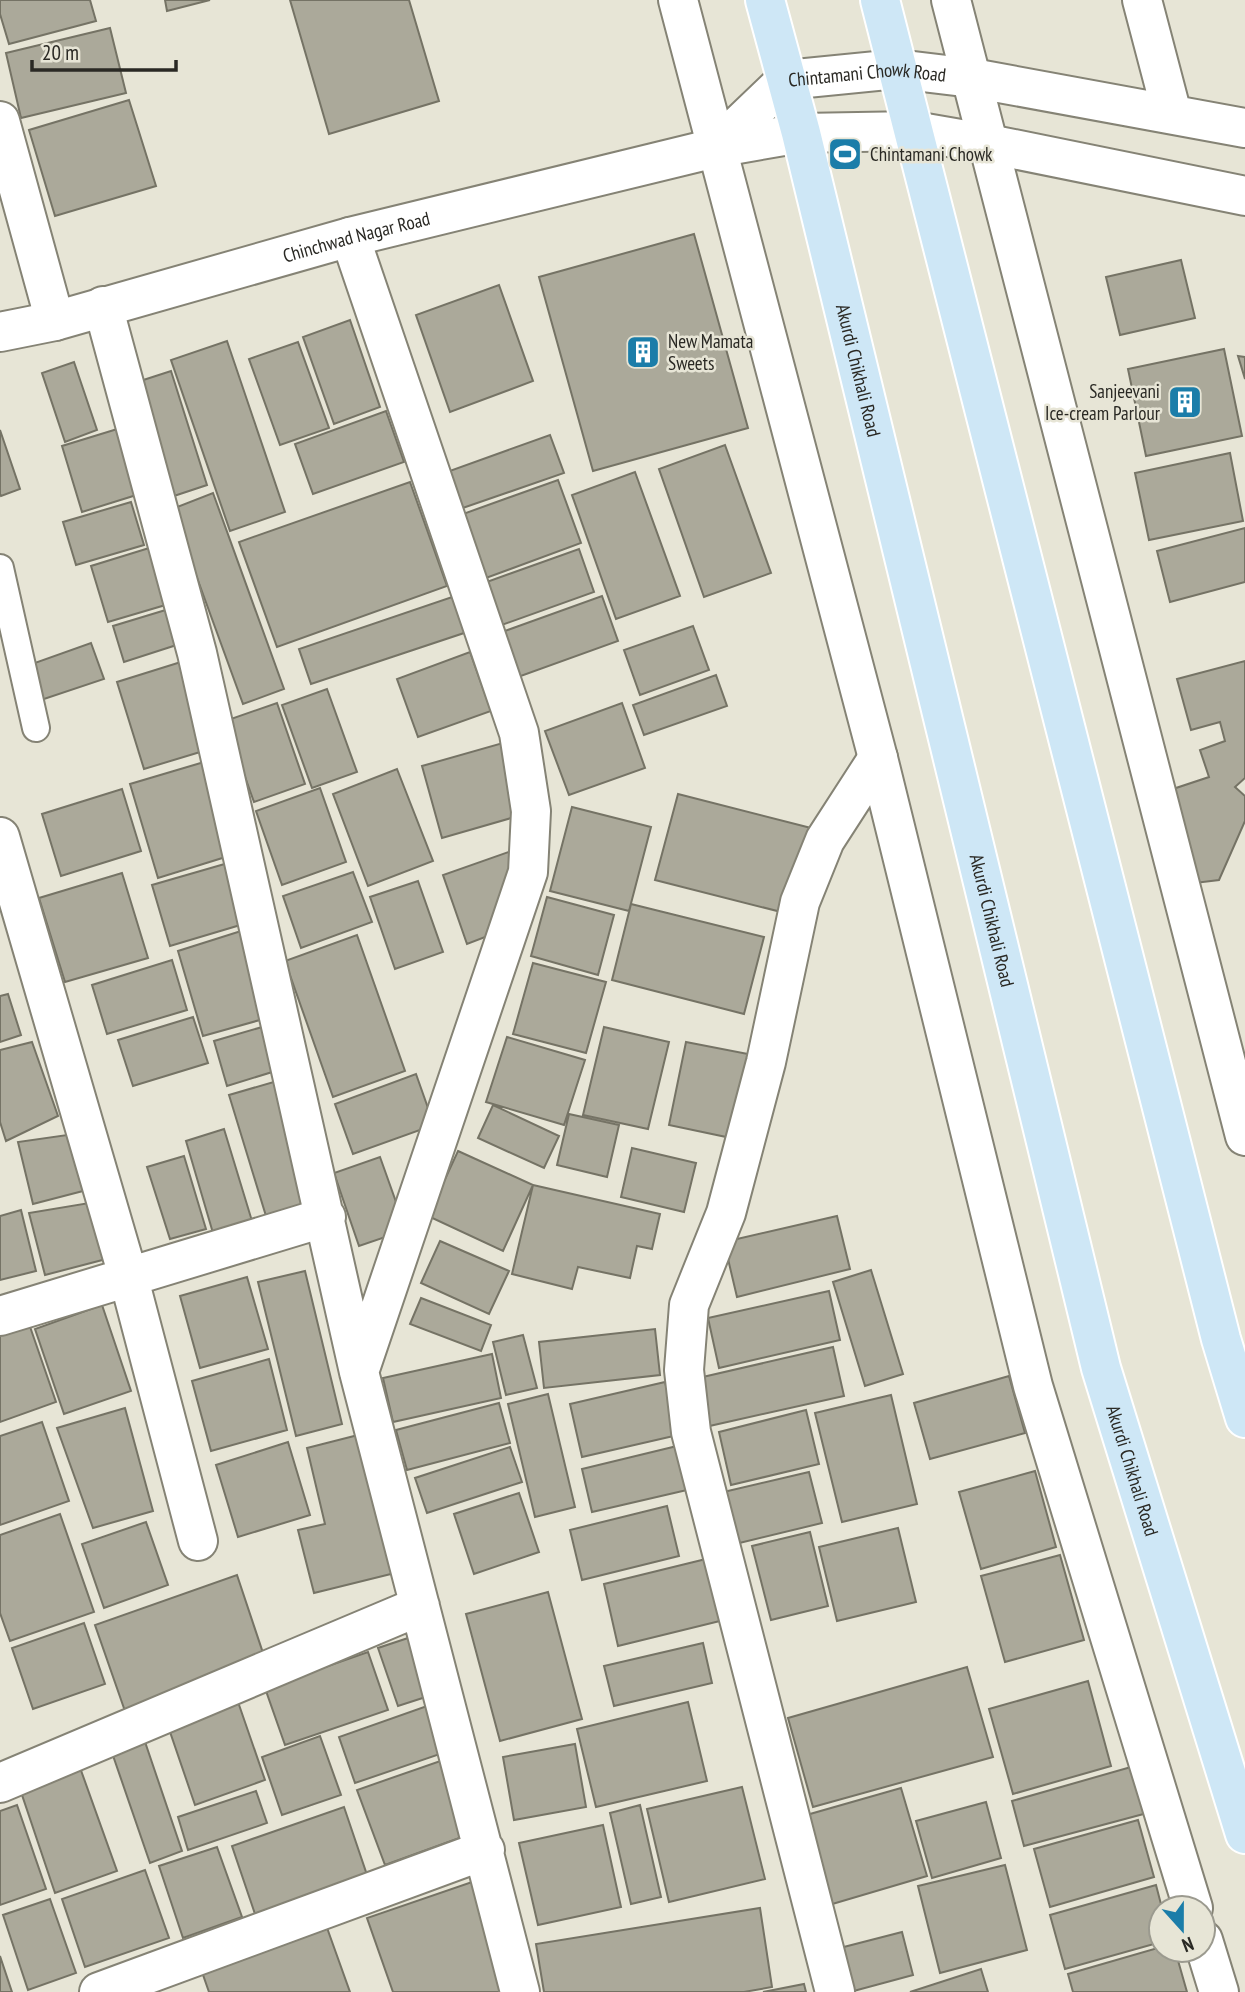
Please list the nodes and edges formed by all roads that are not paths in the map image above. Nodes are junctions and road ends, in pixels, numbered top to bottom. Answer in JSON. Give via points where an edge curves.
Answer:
{"nodes":[{"id":1,"x":678,"y":0,"type":"edge"},
{"id":2,"x":765,"y":0,"type":"edge"},
{"id":3,"x":880,"y":0,"type":"edge"},
{"id":4,"x":951,"y":0,"type":"edge"},
{"id":5,"x":1142,"y":0,"type":"edge"},
{"id":6,"x":897,"y":69,"type":"junction"},
{"id":7,"x":972,"y":78,"type":"junction"},
{"id":8,"x":786,"y":80,"type":"junction"},
{"id":9,"x":1172,"y":114,"type":"junction"},
{"id":10,"x":0,"y":121,"type":"edge"},
{"id":11,"x":1245,"y":128,"type":"edge"},
{"id":12,"x":914,"y":131,"type":"junction"},
{"id":13,"x":801,"y":133,"type":"junction"},
{"id":14,"x":989,"y":144,"type":"junction"},
{"id":15,"x":715,"y":148,"type":"junction"},
{"id":16,"x":1245,"y":196,"type":"edge"},
{"id":17,"x":350,"y":237,"type":"junction"},
{"id":18,"x":103,"y":306,"type":"junction"},
{"id":19,"x":55,"y":321,"type":"junction"},
{"id":20,"x":0,"y":332,"type":"edge"},
{"id":21,"x":0,"y":568,"type":"edge"},
{"id":22,"x":36,"y":728,"type":"dead end"},
{"id":23,"x":878,"y":758,"type":"junction"},
{"id":24,"x":0,"y":837,"type":"edge"},
{"id":25,"x":1245,"y":1136,"type":"edge"},
{"id":26,"x":326,"y":1217,"type":"junction"},
{"id":27,"x":130,"y":1279,"type":"junction"},
{"id":28,"x":0,"y":1316,"type":"edge"},
{"id":29,"x":359,"y":1372,"type":"junction"},
{"id":30,"x":1245,"y":1418,"type":"edge"},
{"id":31,"x":198,"y":1541,"type":"dead end"},
{"id":32,"x":420,"y":1606,"type":"junction"},
{"id":33,"x":1,"y":1779,"type":"edge"},
{"id":34,"x":1245,"y":1834,"type":"edge"},
{"id":35,"x":485,"y":1850,"type":"junction"},
{"id":36,"x":1189,"y":1894,"type":"edge"},
{"id":37,"x":1210,"y":1964,"type":"edge"},
{"id":38,"x":99,"y":1992,"type":"edge"},
{"id":39,"x":520,"y":1992,"type":"edge"},
{"id":40,"x":835,"y":1992,"type":"edge"},
{"id":41,"x":1219,"y":1992,"type":"edge"}],
"edges":[{"from":1,"to":15,"type":"street"},
{"from":2,"to":8,"type":"main road","name":"Akurdi Chikhali Road"},
{"from":3,"to":6,"type":"main road"},
{"from":4,"to":7,"type":"street"},
{"from":5,"to":9,"type":"street"},
{"from":6,"to":7,"type":"street","name":"Chintamani Chowk Road"},
{"from":6,"to":8,"type":"street","name":"Chintamani Chowk Road"},
{"from":6,"to":12,"type":"main road"},
{"from":7,"to":9,"type":"street","name":"Chintamani Chowk Road"},
{"from":7,"to":14,"type":"street"},
{"from":8,"to":13,"type":"main road","name":"Akurdi Chikhali Road"},
{"from":8,"to":15,"type":"street","name":"Chintamani Chowk Road"},
{"from":9,"to":11,"type":"street","name":"Chintamani Chowk Road"},
{"from":10,"to":19,"type":"street"},
{"from":12,"to":13,"type":"street"},
{"from":12,"to":14,"type":"street"},
{"from":12,"to":30,"type":"main road","via":[[1221,1339]]},
{"from":13,"to":15,"type":"street"},
{"from":13,"to":34,"type":"main road","name":"Akurdi Chikhali Road","via":[[1101,1368]]},
{"from":14,"to":16,"type":"street"},
{"from":14,"to":25,"type":"street"},
{"from":15,"to":17,"type":"street","name":"Chinchwad Nagar Road"},
{"from":15,"to":23,"type":"street"},
{"from":17,"to":18,"type":"street","name":"Chinchwad Nagar Road"},
{"from":17,"to":29,"type":"street","via":[[519,733],[531,811],[528,872]]},
{"from":18,"to":19,"type":"street","name":"Chinchwad Nagar Road"},
{"from":18,"to":26,"type":"street","via":[[197,653]]},
{"from":19,"to":20,"type":"street","name":"Chinchwad Nagar Road"},
{"from":21,"to":22,"type":"lane"},
{"from":23,"to":36,"type":"street","via":[[1033,1386]]},
{"from":23,"to":40,"type":"street","via":[[825,840],[800,902],[766,1062],[726,1213],[690,1305],[684,1370],[691,1432]]},
{"from":24,"to":27,"type":"street"},
{"from":26,"to":27,"type":"street"},
{"from":26,"to":29,"type":"street"},
{"from":27,"to":28,"type":"street"},
{"from":27,"to":31,"type":"street"},
{"from":29,"to":32,"type":"street"},
{"from":32,"to":33,"type":"street"},
{"from":32,"to":35,"type":"street"},
{"from":35,"to":38,"type":"street"},
{"from":35,"to":39,"type":"street"},
{"from":37,"to":41,"type":"street"}]}
